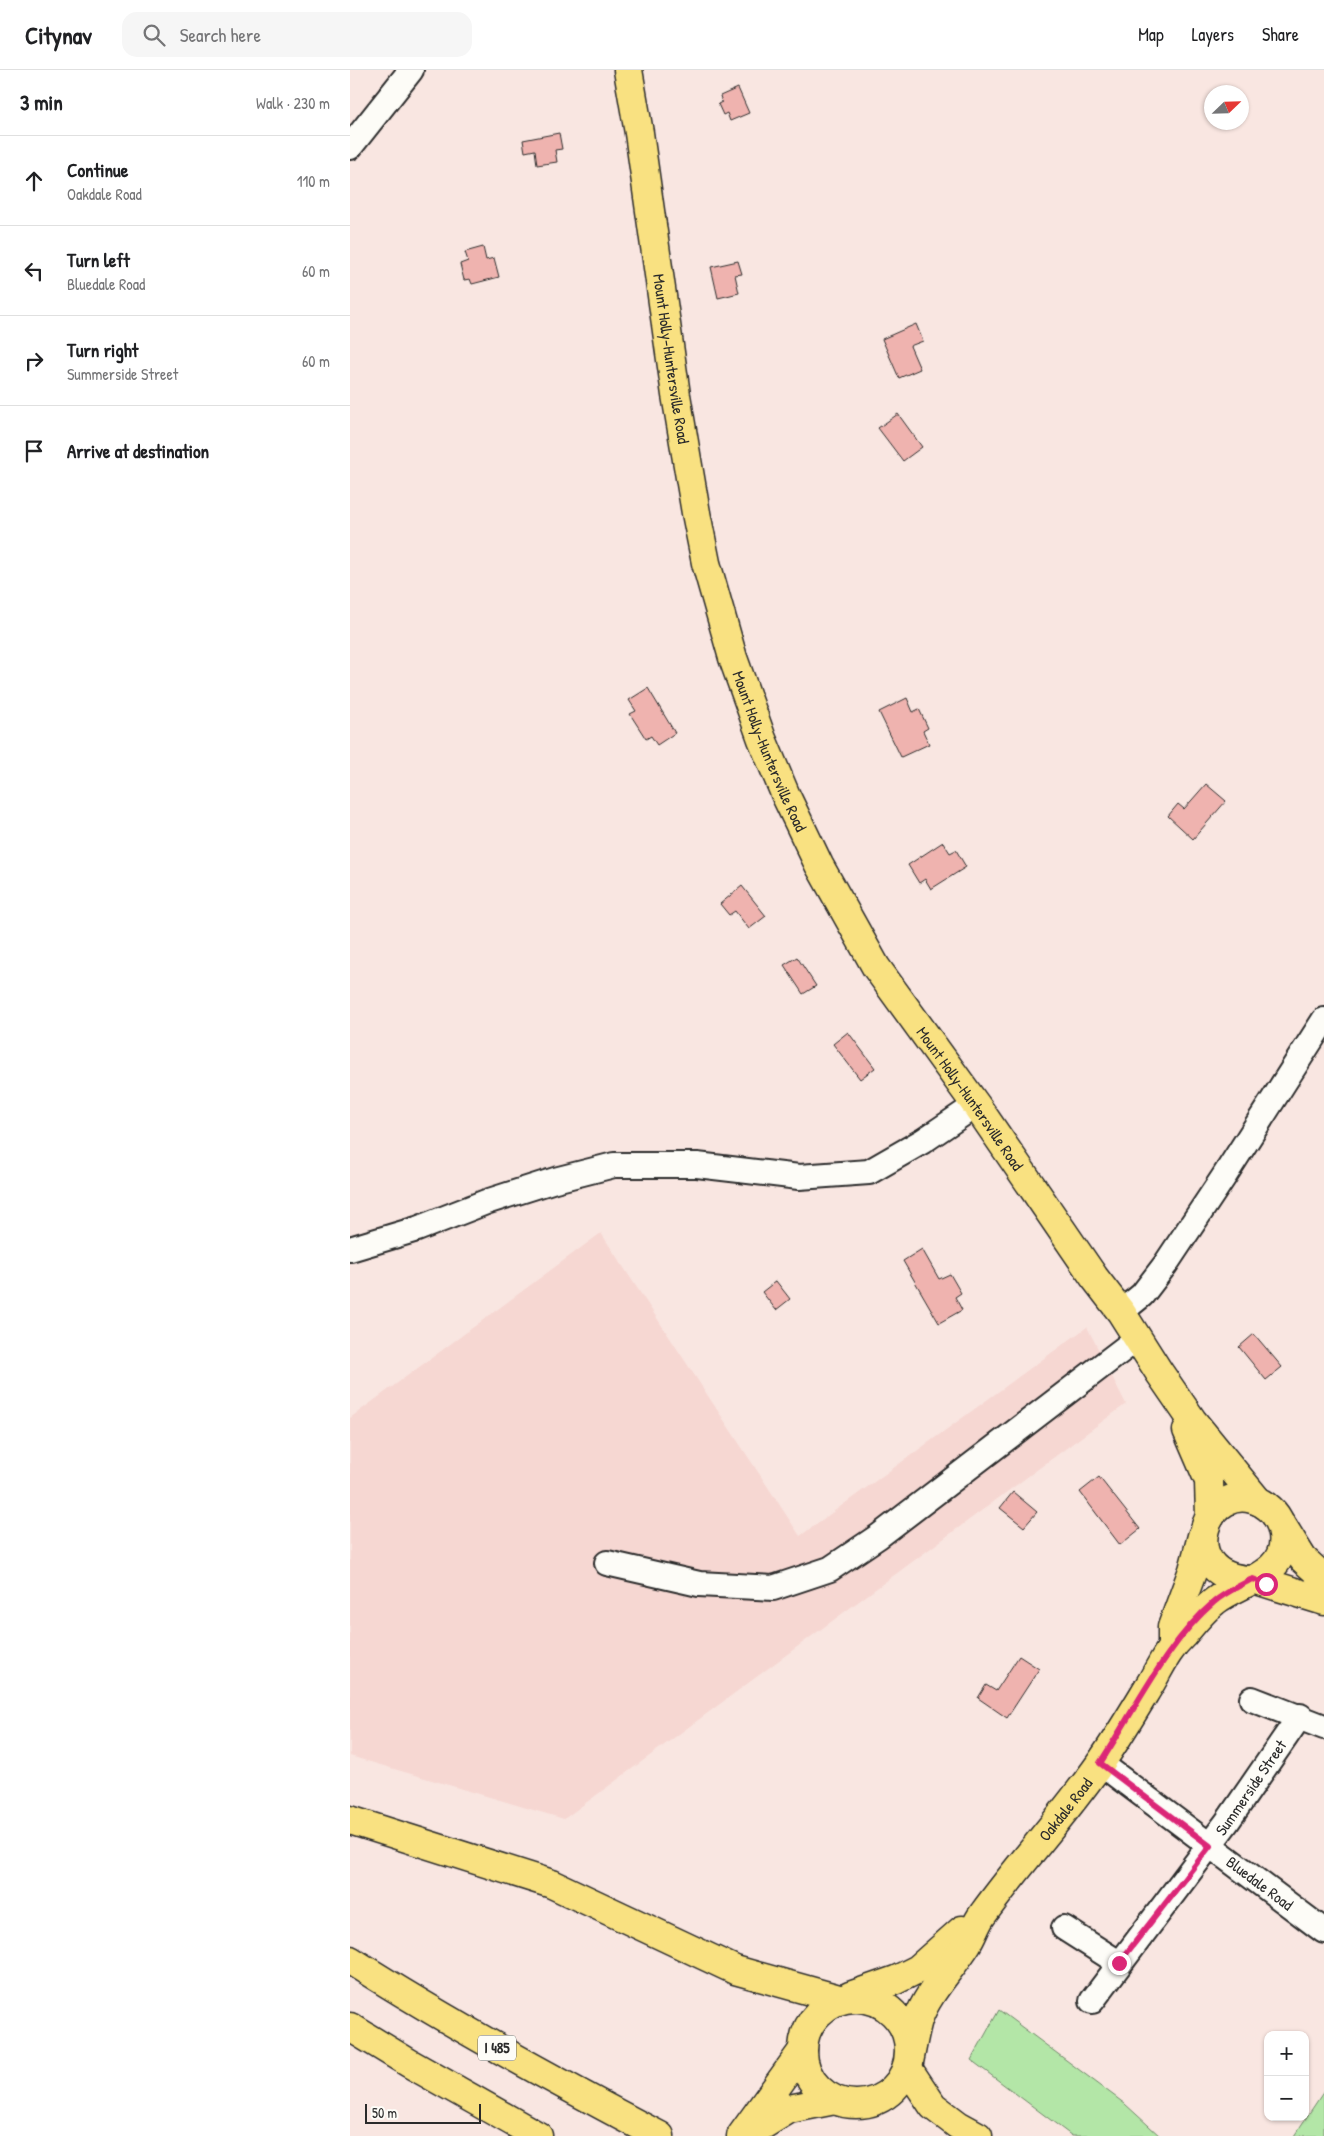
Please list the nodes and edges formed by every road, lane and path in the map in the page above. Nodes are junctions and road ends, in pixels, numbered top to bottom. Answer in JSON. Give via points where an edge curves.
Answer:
{"nodes":[{"id":1,"x":411,"y":70,"type":"edge"},
{"id":2,"x":628,"y":70,"type":"edge"},
{"id":3,"x":350,"y":146,"type":"edge"},
{"id":4,"x":1324,"y":1020,"type":"edge"},
{"id":5,"x":976,"y":1105,"type":"junction"},
{"id":6,"x":350,"y":1249,"type":"edge"},
{"id":7,"x":1121,"y":1312,"type":"junction"},
{"id":8,"x":1138,"y":1338,"type":"junction"},
{"id":9,"x":1258,"y":1501,"type":"junction"},
{"id":10,"x":1281,"y":1524,"type":"junction"},
{"id":11,"x":1206,"y":1526,"type":"junction"},
{"id":12,"x":607,"y":1563,"type":"dead end"},
{"id":13,"x":1324,"y":1578,"type":"edge"},
{"id":14,"x":1251,"y":1580,"type":"junction"},
{"id":15,"x":1324,"y":1602,"type":"edge"},
{"id":16,"x":1172,"y":1645,"type":"junction"},
{"id":17,"x":1252,"y":1699,"type":"dead end"},
{"id":18,"x":1300,"y":1716,"type":"junction"},
{"id":19,"x":1324,"y":1727,"type":"edge"},
{"id":20,"x":1100,"y":1763,"type":"junction"},
{"id":21,"x":350,"y":1820,"type":"edge"},
{"id":22,"x":1210,"y":1846,"type":"junction"},
{"id":23,"x":982,"y":1916,"type":"junction"},
{"id":24,"x":1064,"y":1928,"type":"dead end"},
{"id":25,"x":1324,"y":1931,"type":"edge"},
{"id":26,"x":350,"y":1960,"type":"edge"},
{"id":27,"x":1119,"y":1963,"type":"junction"},
{"id":28,"x":844,"y":1998,"type":"junction"},
{"id":29,"x":1092,"y":2001,"type":"dead end"},
{"id":30,"x":350,"y":2027,"type":"edge"},
{"id":31,"x":803,"y":2050,"type":"junction"},
{"id":32,"x":908,"y":2065,"type":"junction"},
{"id":33,"x":836,"y":2100,"type":"junction"},
{"id":34,"x":654,"y":2133,"type":"edge"},
{"id":35,"x":538,"y":2136,"type":"edge"},
{"id":36,"x":741,"y":2136,"type":"edge"},
{"id":37,"x":745,"y":2136,"type":"edge"},
{"id":38,"x":978,"y":2136,"type":"edge"}],
"edges":[{"from":1,"to":3,"type":"street"},
{"from":2,"to":5,"type":"main road","name":"Mount Holly-Huntersville Road","via":[[696,513],[706,563],[733,658],[786,796],[854,931],[897,997]]},
{"from":4,"to":7,"type":"street","via":[[1165,1265],[1142,1295]]},
{"from":5,"to":6,"type":"street","via":[[869,1172],[798,1177],[697,1165],[614,1165],[555,1180]]},
{"from":5,"to":7,"type":"main road","name":"Mount Holly-Huntersville Road"},
{"from":7,"to":8,"type":"main road","name":"Mount Holly-Huntersville Road"},
{"from":8,"to":9,"type":"main road","name":"Mount Holly-Huntersville Road","via":[[1192,1420]]},
{"from":8,"to":11,"type":"main road","name":"Mount Holly-Huntersville Road","via":[[1192,1438],[1209,1481]]},
{"from":8,"to":12,"type":"street","via":[[830,1569],[773,1588],[699,1584]]},
{"from":9,"to":10,"type":"main road","via":[[1268,1506]]},
{"from":9,"to":11,"type":"main road","via":[[1246,1498],[1223,1503],[1213,1511]]},
{"from":10,"to":13,"type":"main road","via":[[1303,1559]]},
{"from":10,"to":14,"type":"main road","via":[[1284,1536],[1279,1559],[1271,1569]]},
{"from":11,"to":14,"type":"main road","via":[[1203,1548],[1215,1569],[1237,1580]]},
{"from":11,"to":16,"type":"main road","name":"Oakdale Road","via":[[1172,1627]]},
{"from":14,"to":15,"type":"main road"},
{"from":14,"to":16,"type":"main road","name":"Oakdale Road","via":[[1216,1600]]},
{"from":16,"to":20,"type":"main road","name":"Oakdale Road"},
{"from":17,"to":18,"type":"street"},
{"from":18,"to":19,"type":"street"},
{"from":18,"to":22,"type":"street","name":"Summerside Street"},
{"from":20,"to":22,"type":"street","name":"Bluedale Road"},
{"from":20,"to":23,"type":"main road","name":"Oakdale Road"},
{"from":21,"to":28,"type":"main road","via":[[552,1884],[735,1970]]},
{"from":22,"to":25,"type":"street","name":"Bluedale Road"},
{"from":22,"to":27,"type":"street","name":"Summerside Street"},
{"from":23,"to":28,"type":"main road","name":"Oakdale Road","via":[[918,1969]]},
{"from":23,"to":32,"type":"main road","name":"Oakdale Road","via":[[919,2018]]},
{"from":24,"to":27,"type":"street"},
{"from":26,"to":34,"type":"main road","number":"I 485","via":[[511,2056]]},
{"from":27,"to":29,"type":"street","name":"Summerside Street"},
{"from":28,"to":31,"type":"main road","via":[[824,2007],[813,2019]]},
{"from":28,"to":32,"type":"main road","via":[[878,2001],[893,2011],[904,2026],[910,2044]]},
{"from":30,"to":35,"type":"main road"},
{"from":31,"to":33,"type":"main road","via":[[811,2080]]},
{"from":31,"to":36,"type":"main road"},
{"from":32,"to":33,"type":"main road","via":[[904,2077],[881,2098],[866,2104]]},
{"from":32,"to":38,"type":"main road","via":[[933,2106]]},
{"from":33,"to":37,"type":"main road","via":[[788,2109]]}]}
